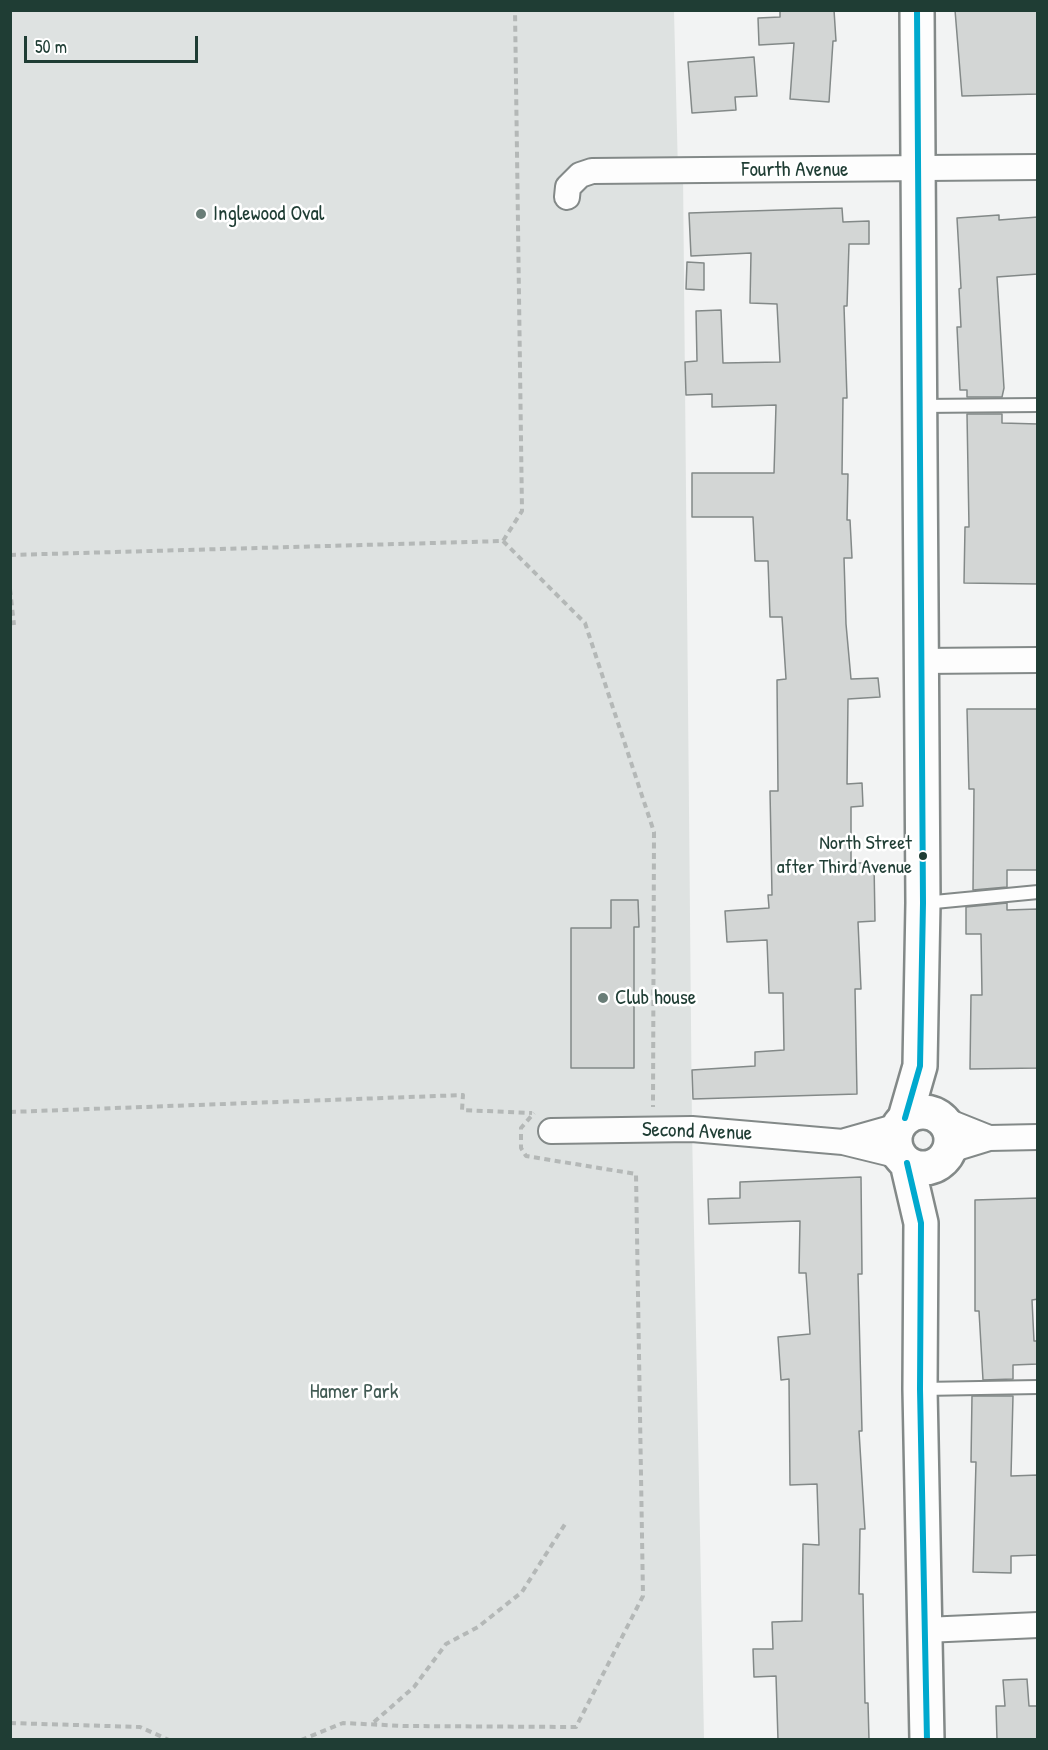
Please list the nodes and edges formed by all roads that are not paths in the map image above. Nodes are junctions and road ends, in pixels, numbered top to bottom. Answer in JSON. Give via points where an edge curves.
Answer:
{"nodes":[{"id":1,"x":917,"y":10,"type":"edge"},
{"id":2,"x":1038,"y":168,"type":"edge"},
{"id":3,"x":918,"y":170,"type":"junction"},
{"id":4,"x":567,"y":197,"type":"dead end"},
{"id":5,"x":1038,"y":405,"type":"edge"},
{"id":6,"x":918,"y":406,"type":"junction"},
{"id":7,"x":1038,"y":660,"type":"edge"},
{"id":8,"x":921,"y":661,"type":"junction"},
{"id":9,"x":1038,"y":892,"type":"edge"},
{"id":10,"x":923,"y":903,"type":"junction"},
{"id":11,"x":547,"y":1120,"type":"road end"},
{"id":12,"x":1038,"y":1137,"type":"edge"},
{"id":13,"x":922,"y":1139,"type":"junction"},
{"id":14,"x":1038,"y":1387,"type":"edge"},
{"id":15,"x":920,"y":1389,"type":"junction"},
{"id":16,"x":1038,"y":1625,"type":"edge"},
{"id":17,"x":925,"y":1630,"type":"junction"},
{"id":18,"x":927,"y":1740,"type":"edge"}],
"edges":[{"from":1,"to":3,"type":"main road"},
{"from":2,"to":3,"type":"street","name":"Fourth Avenue"},
{"from":3,"to":4,"type":"street","name":"Fourth Avenue","via":[[592,171],[580,175],[568,187]]},
{"from":3,"to":6,"type":"main road"},
{"from":5,"to":6,"type":"lane"},
{"from":6,"to":8,"type":"main road"},
{"from":7,"to":8,"type":"street"},
{"from":8,"to":10,"type":"main road"},
{"from":9,"to":10,"type":"lane"},
{"from":10,"to":13,"type":"main road"},
{"from":11,"to":13,"type":"street","name":"Second Avenue","via":[[843,1142]]},
{"from":12,"to":13,"type":"street","name":"Second Avenue"},
{"from":13,"to":15,"type":"main road"},
{"from":14,"to":15,"type":"lane"},
{"from":15,"to":17,"type":"main road"},
{"from":16,"to":17,"type":"street"},
{"from":17,"to":18,"type":"main road"}]}
